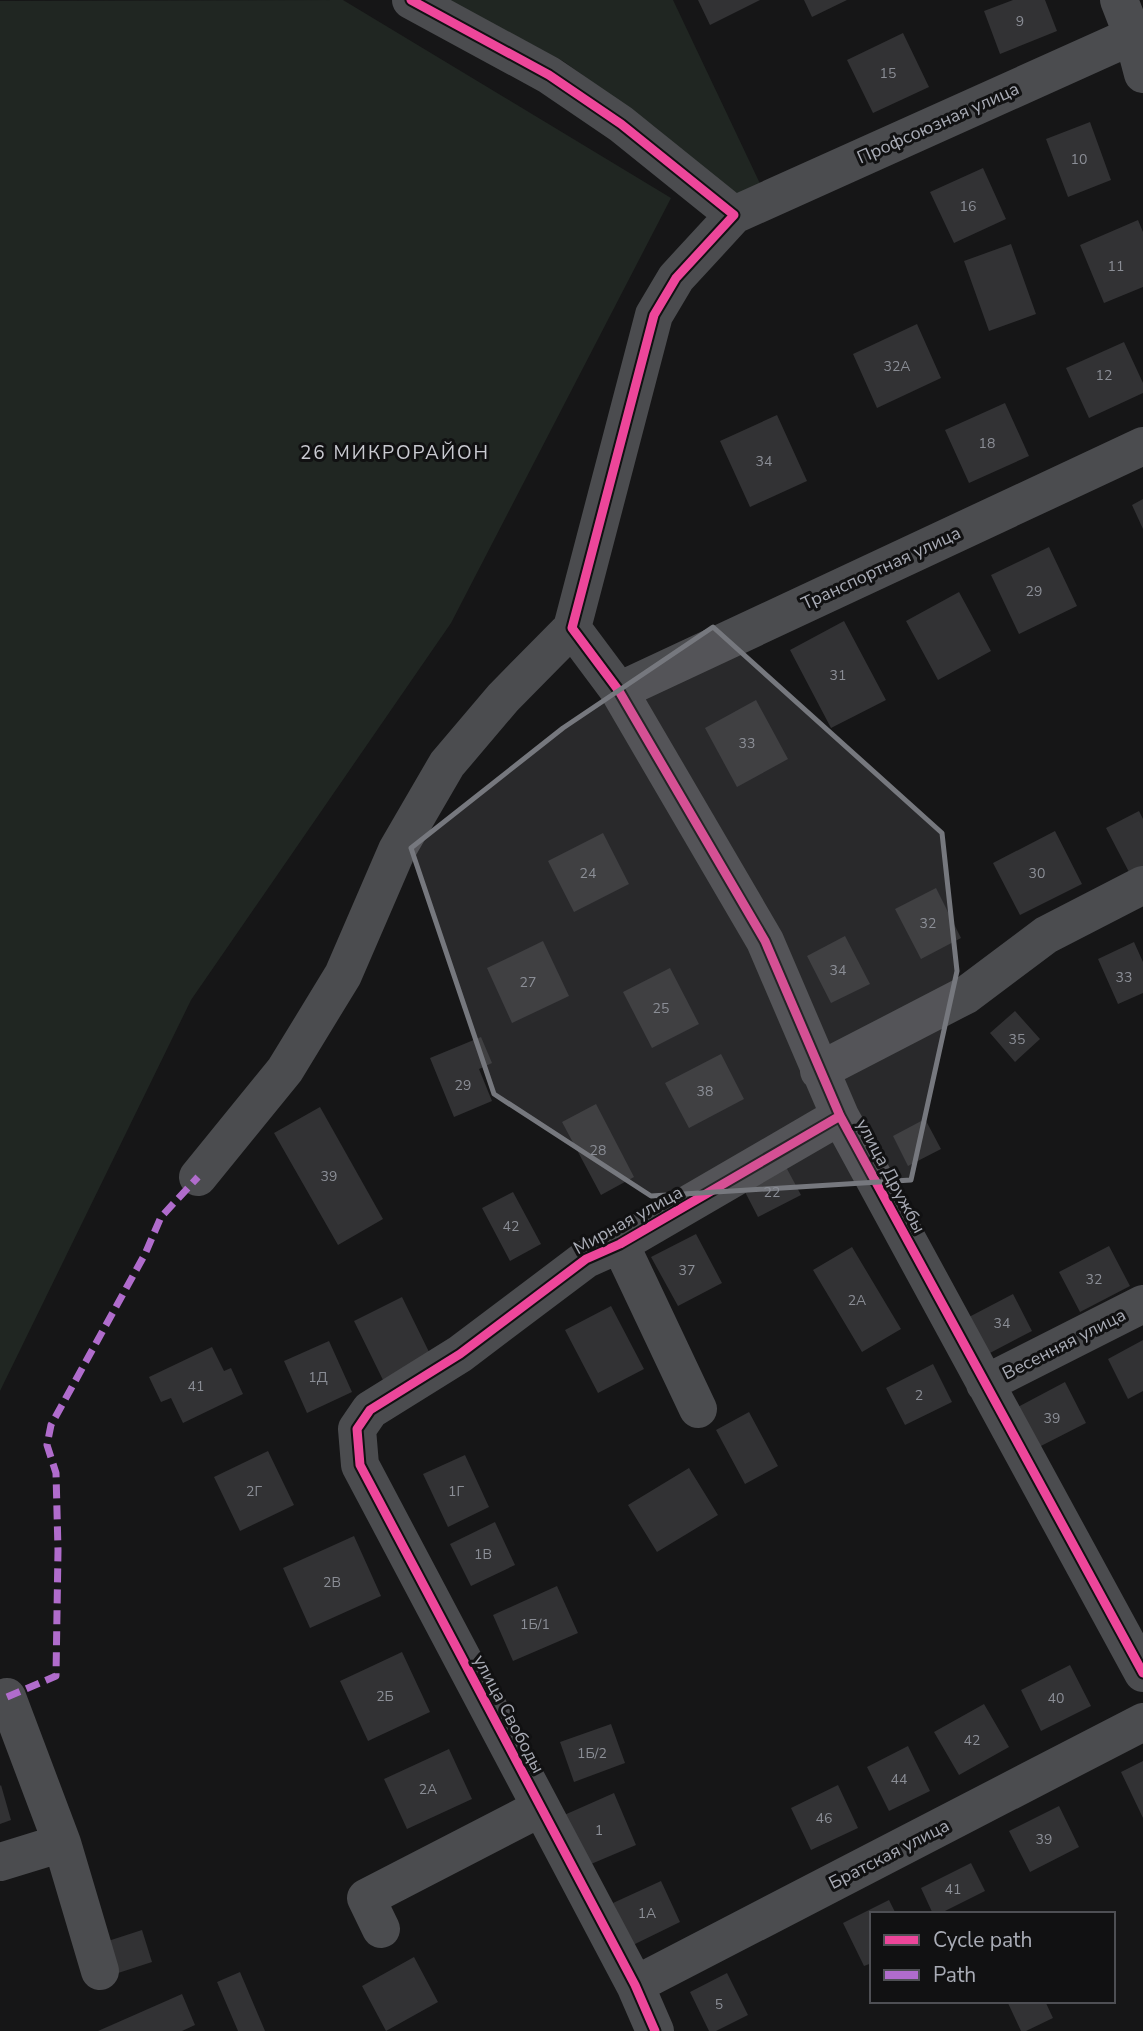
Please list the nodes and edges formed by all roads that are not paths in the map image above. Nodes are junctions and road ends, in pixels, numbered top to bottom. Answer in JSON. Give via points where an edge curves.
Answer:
{"nodes":[{"id":1,"x":411,"y":0,"type":"edge"},
{"id":2,"x":1119,"y":0,"type":"edge"},
{"id":3,"x":1138,"y":34,"type":"edge"},
{"id":4,"x":1143,"y":74,"type":"edge"},
{"id":5,"x":734,"y":215,"type":"junction"},
{"id":6,"x":1143,"y":446,"type":"edge"},
{"id":7,"x":572,"y":628,"type":"junction"},
{"id":8,"x":619,"y":691,"type":"junction"},
{"id":9,"x":1143,"y":885,"type":"edge"},
{"id":10,"x":819,"y":1071,"type":"junction"},
{"id":11,"x":840,"y":1116,"type":"junction"},
{"id":12,"x":198,"y":1177,"type":"dead end"},
{"id":13,"x":620,"y":1244,"type":"junction"},
{"id":14,"x":1143,"y":1304,"type":"edge"},
{"id":15,"x":985,"y":1384,"type":"junction"},
{"id":16,"x":698,"y":1409,"type":"dead end"},
{"id":17,"x":370,"y":1410,"type":"joint"},
{"id":18,"x":1143,"y":1673,"type":"edge"},
{"id":19,"x":0,"y":1699,"type":"edge"},
{"id":20,"x":1143,"y":1722,"type":"edge"},
{"id":21,"x":540,"y":1808,"type":"junction"},
{"id":22,"x":62,"y":1843,"type":"junction"},
{"id":23,"x":0,"y":1862,"type":"edge"},
{"id":24,"x":381,"y":1928,"type":"dead end"},
{"id":25,"x":100,"y":1970,"type":"dead end"},
{"id":26,"x":635,"y":1985,"type":"junction"},
{"id":27,"x":655,"y":2031,"type":"edge"}],
"edges":[{"from":1,"to":5,"type":"street","via":[[549,75],[621,124]]},
{"from":2,"to":3,"type":"street"},
{"from":3,"to":4,"type":"street"},
{"from":3,"to":5,"type":"street","name":"Профсоюзная улица"},
{"from":5,"to":7,"type":"street","via":[[676,278],[654,315]]},
{"from":6,"to":8,"type":"street","name":"Транспортная улица"},
{"from":7,"to":8,"type":"street","name":"улица Дружбы"},
{"from":7,"to":12,"type":"street","via":[[447,764],[397,850],[343,975],[285,1070]]},
{"from":8,"to":10,"type":"street","name":"улица Дружбы","via":[[765,941]]},
{"from":9,"to":10,"type":"street","via":[[1046,935],[966,995]]},
{"from":10,"to":11,"type":"street","name":"улица Дружбы"},
{"from":11,"to":13,"type":"street","name":"Мирная улица"},
{"from":11,"to":15,"type":"street","name":"улица Дружбы"},
{"from":13,"to":16,"type":"street"},
{"from":13,"to":17,"type":"street","name":"Мирная улица","via":[[586,1259],[460,1354]]},
{"from":14,"to":15,"type":"street","name":"Весенняя улица"},
{"from":15,"to":18,"type":"street","name":"улица Дружбы"},
{"from":17,"to":21,"type":"street","name":"улица Свободы","via":[[357,1429],[360,1465]]},
{"from":19,"to":22,"type":"street","via":[[7,1697]]},
{"from":20,"to":26,"type":"street","name":"Братская улица"},
{"from":21,"to":24,"type":"street","via":[[366,1898]]},
{"from":21,"to":26,"type":"street","name":"улица Свободы"},
{"from":22,"to":23,"type":"street"},
{"from":22,"to":25,"type":"street"},
{"from":26,"to":27,"type":"street","name":"улица Свободы"}]}
